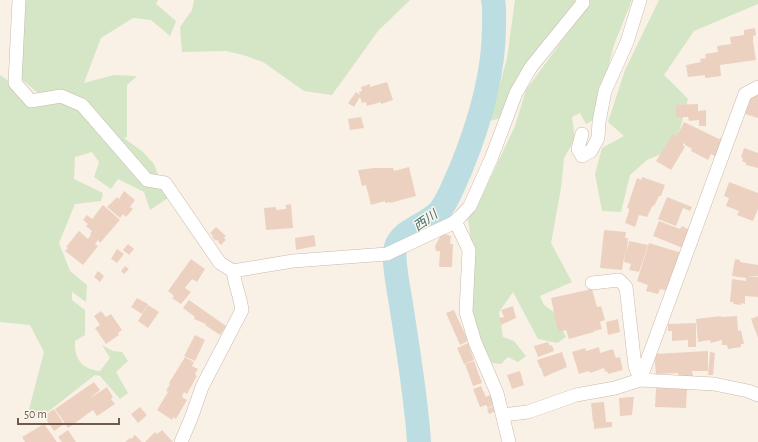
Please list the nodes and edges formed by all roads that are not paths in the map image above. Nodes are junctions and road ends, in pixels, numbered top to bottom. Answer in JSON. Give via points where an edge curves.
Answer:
{"nodes":[{"id":1,"x":19,"y":0,"type":"edge"},
{"id":2,"x":582,"y":0,"type":"edge"},
{"id":3,"x":640,"y":0,"type":"edge"},
{"id":4,"x":758,"y":87,"type":"edge"},
{"id":5,"x":582,"y":134,"type":"dead end"},
{"id":6,"x":454,"y":223,"type":"junction"},
{"id":7,"x":233,"y":271,"type":"junction"},
{"id":8,"x":592,"y":283,"type":"dead end"},
{"id":9,"x":640,"y":380,"type":"junction"},
{"id":10,"x":758,"y":395,"type":"edge"},
{"id":11,"x":504,"y":415,"type":"junction"},
{"id":12,"x":181,"y":442,"type":"edge"},
{"id":13,"x":509,"y":442,"type":"edge"}],
"edges":[{"from":1,"to":7,"type":"street","via":[[15,83],[31,102],[61,96],[82,105],[147,180],[164,183],[220,262]]},
{"from":2,"to":6,"type":"street","via":[[583,3],[531,67],[516,93],[491,160],[470,206]]},
{"from":3,"to":5,"type":"street","via":[[628,42],[605,92],[598,138],[591,151],[582,156],[578,149]]},
{"from":4,"to":9,"type":"street","via":[[745,94]]},
{"from":6,"to":7,"type":"street","via":[[387,254],[293,261]]},
{"from":6,"to":11,"type":"street","via":[[469,250],[466,312]]},
{"from":7,"to":12,"type":"street","via":[[242,310],[202,387]]},
{"from":8,"to":9,"type":"street","via":[[619,280],[626,288],[635,366]]},
{"from":9,"to":10,"type":"street","via":[[714,384]]},
{"from":9,"to":11,"type":"street","via":[[615,388],[576,395],[528,412]]},
{"from":11,"to":13,"type":"street"}]}
